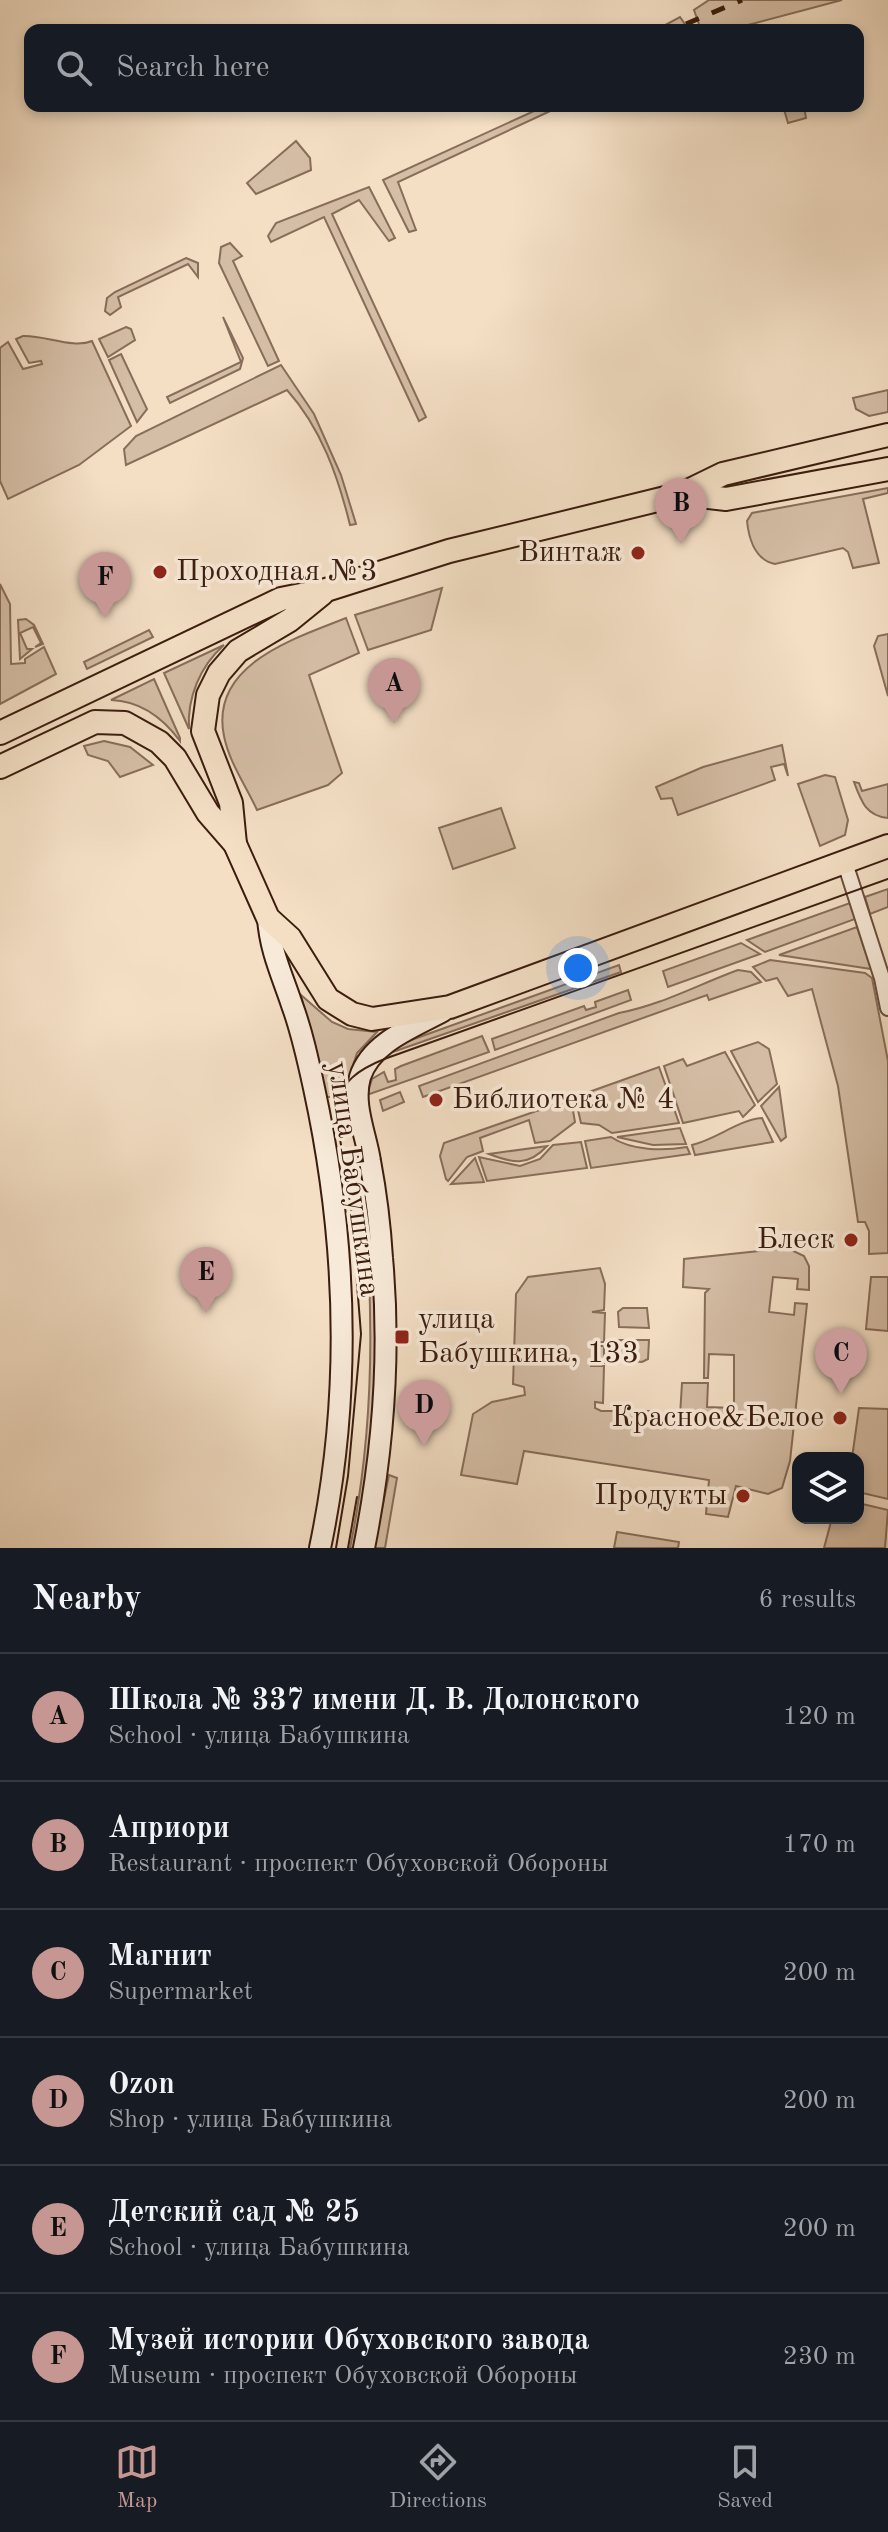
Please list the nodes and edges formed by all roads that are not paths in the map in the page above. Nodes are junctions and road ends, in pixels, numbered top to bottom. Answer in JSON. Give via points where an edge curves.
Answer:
{"nodes":[{"id":1,"x":888,"y":435,"type":"edge"},
{"id":2,"x":888,"y":469,"type":"edge"},
{"id":3,"x":682,"y":494,"type":"junction"},
{"id":4,"x":326,"y":590,"type":"junction"},
{"id":5,"x":0,"y":733,"type":"edge"},
{"id":6,"x":0,"y":767,"type":"edge"},
{"id":7,"x":235,"y":844,"type":"junction"},
{"id":8,"x":888,"y":846,"type":"edge"},
{"id":9,"x":845,"y":863,"type":"junction"},
{"id":10,"x":268,"y":918,"type":"junction"},
{"id":11,"x":450,"y":1007,"type":"junction"},
{"id":12,"x":888,"y":1008,"type":"edge"},
{"id":13,"x":320,"y":1548,"type":"edge"},
{"id":14,"x":364,"y":1548,"type":"edge"}],
"edges":[{"from":1,"to":3,"type":"main road","via":[[723,474]]},
{"from":2,"to":3,"type":"main road","via":[[726,499]]},
{"from":3,"to":4,"type":"main road","via":[[449,551]]},
{"from":4,"to":5,"type":"main road","via":[[281,599]]},
{"from":4,"to":7,"type":"main road","name":"улица Бабушкина","via":[[290,620],[238,651],[208,695],[203,731],[231,803]]},
{"from":6,"to":7,"type":"main road","name":"улица Бабушкина","via":[[95,722],[110,720],[141,729],[175,758],[208,813]]},
{"from":7,"to":10,"type":"main road","name":"улица Бабушкина"},
{"from":8,"to":9,"type":"main road"},
{"from":9,"to":11,"type":"main road"},
{"from":9,"to":12,"type":"street"},
{"from":10,"to":11,"type":"main road","name":"улица Бабушкина","via":[[290,938],[332,1003],[352,1014],[381,1019]]},
{"from":10,"to":13,"type":"main road","name":"улица Бабушкина","via":[[270,947],[293,1007],[318,1109],[339,1259],[339,1433]]},
{"from":11,"to":14,"type":"main road","name":"улица Бабушкина","via":[[371,1056],[358,1093],[377,1205],[386,1338],[381,1442]]}]}
